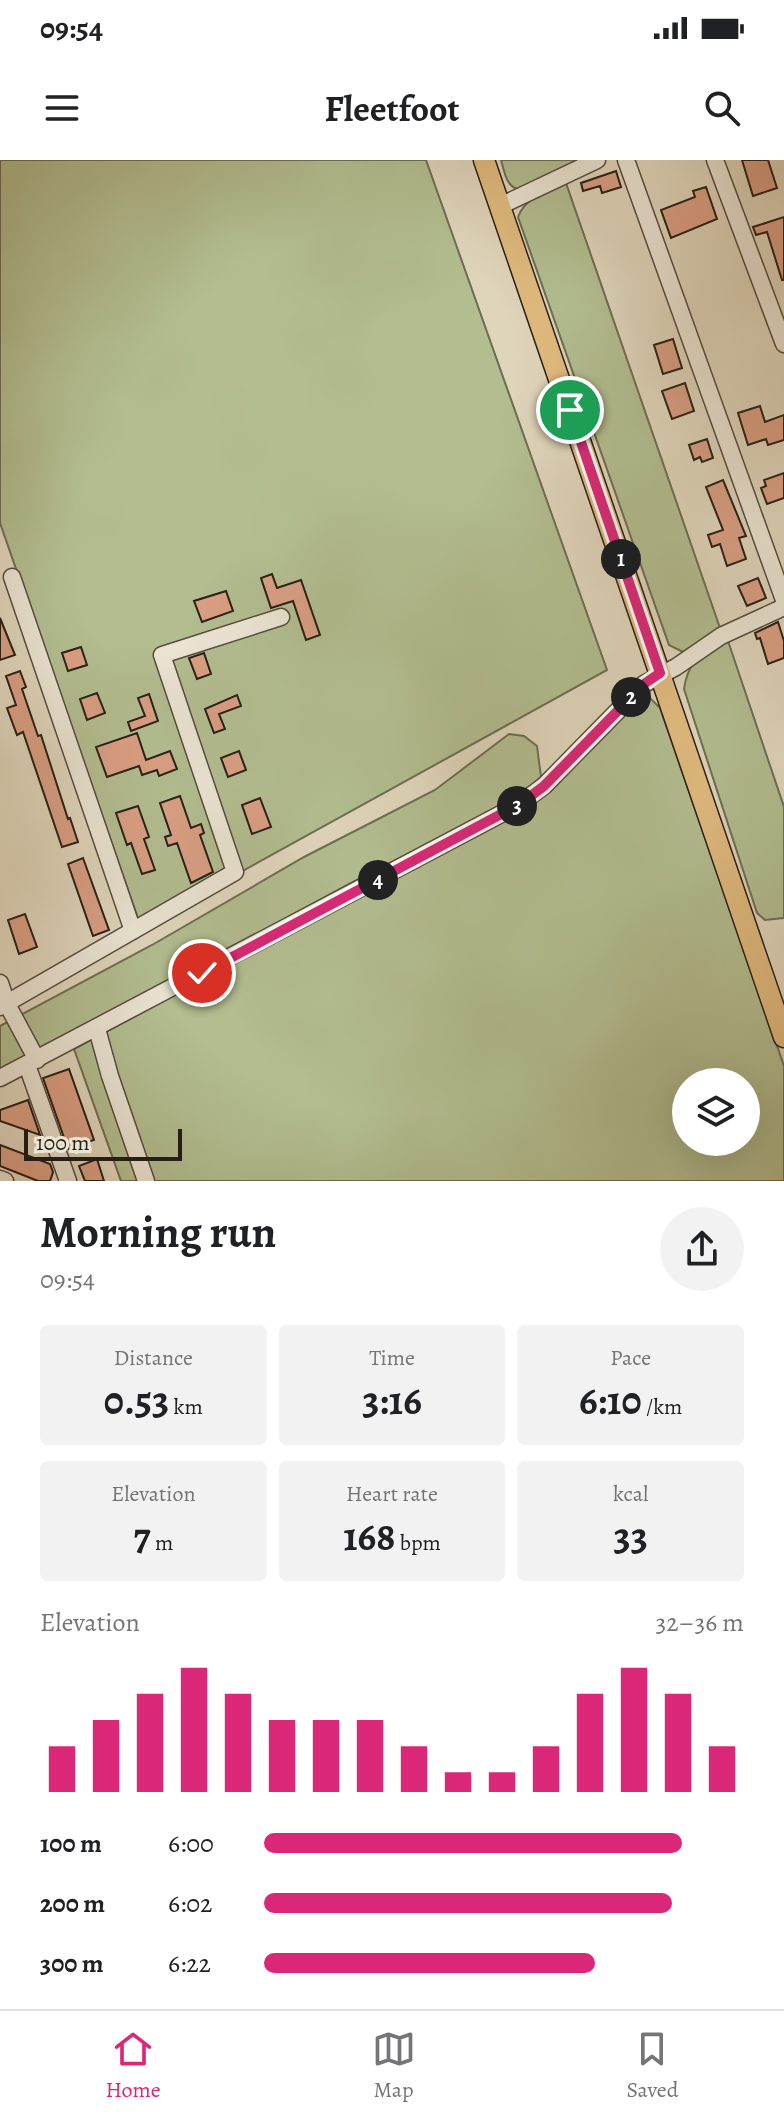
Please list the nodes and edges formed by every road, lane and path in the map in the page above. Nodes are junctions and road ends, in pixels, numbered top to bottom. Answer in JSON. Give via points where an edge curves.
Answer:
{"nodes":[{"id":1,"x":484,"y":160,"type":"edge"},
{"id":2,"x":597,"y":160,"type":"edge"},
{"id":3,"x":626,"y":160,"type":"edge"},
{"id":4,"x":715,"y":160,"type":"edge"},
{"id":5,"x":500,"y":206,"type":"junction"},
{"id":6,"x":784,"y":344,"type":"edge"},
{"id":7,"x":12,"y":577,"type":"dead end"},
{"id":8,"x":784,"y":600,"type":"edge"},
{"id":9,"x":784,"y":607,"type":"edge"},
{"id":10,"x":281,"y":617,"type":"dead end"},
{"id":11,"x":660,"y":673,"type":"junction"},
{"id":12,"x":133,"y":931,"type":"junction"},
{"id":13,"x":0,"y":983,"type":"edge"},
{"id":14,"x":4,"y":1006,"type":"edge"},
{"id":15,"x":97,"y":1029,"type":"junction"},
{"id":16,"x":784,"y":1037,"type":"edge"},
{"id":17,"x":32,"y":1063,"type":"junction"},
{"id":18,"x":0,"y":1078,"type":"edge"},
{"id":19,"x":68,"y":1181,"type":"edge"},
{"id":20,"x":146,"y":1181,"type":"edge"}],
"edges":[{"from":1,"to":5,"type":"main road"},
{"from":2,"to":5,"type":"street"},
{"from":3,"to":8,"type":"street"},
{"from":4,"to":6,"type":"street"},
{"from":5,"to":11,"type":"main road"},
{"from":7,"to":12,"type":"street"},
{"from":9,"to":11,"type":"street","via":[[721,636]]},
{"from":10,"to":12,"type":"street","via":[[162,655],[235,872]]},
{"from":11,"to":15,"type":"street","via":[[520,804]]},
{"from":11,"to":16,"type":"main road"},
{"from":12,"to":14,"type":"street"},
{"from":13,"to":14,"type":"street"},
{"from":14,"to":17,"type":"street"},
{"from":15,"to":17,"type":"street"},
{"from":15,"to":20,"type":"street"},
{"from":17,"to":18,"type":"street"},
{"from":17,"to":19,"type":"street"}]}
